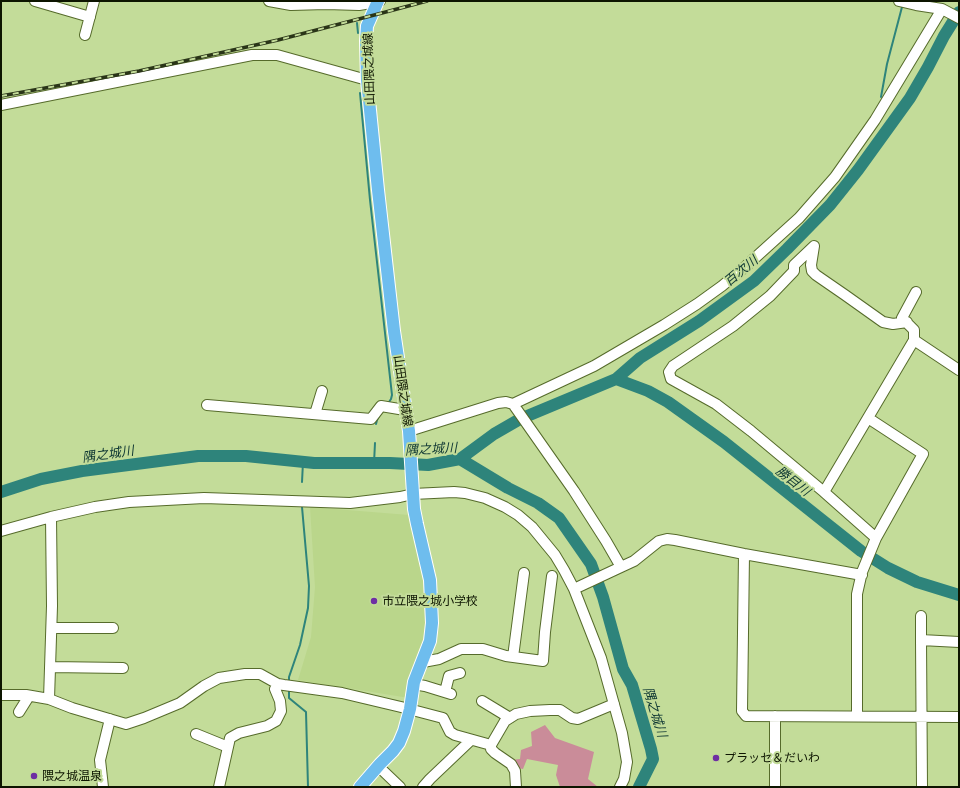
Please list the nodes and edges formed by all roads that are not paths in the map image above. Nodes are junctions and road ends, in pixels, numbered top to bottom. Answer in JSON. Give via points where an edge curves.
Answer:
{"nodes":[{"id":1,"x":35,"y":1,"type":"edge"},
{"id":2,"x":94,"y":1,"type":"edge"},
{"id":3,"x":269,"y":1,"type":"edge"},
{"id":4,"x":899,"y":1,"type":"edge"},
{"id":5,"x":378,"y":2,"type":"edge"},
{"id":6,"x":308,"y":3,"type":"edge"},
{"id":7,"x":358,"y":3,"type":"edge"},
{"id":8,"x":942,"y":9,"type":"junction"},
{"id":9,"x":90,"y":17,"type":"junction"},
{"id":10,"x":959,"y":18,"type":"edge"},
{"id":11,"x":85,"y":35,"type":"dead end"},
{"id":12,"x":367,"y":80,"type":"junction"},
{"id":13,"x":1,"y":105,"type":"edge"},
{"id":14,"x":916,"y":292,"type":"dead end"},
{"id":15,"x":907,"y":322,"type":"junction"},
{"id":16,"x":914,"y":340,"type":"junction"},
{"id":17,"x":959,"y":370,"type":"edge"},
{"id":18,"x":322,"y":391,"type":"dead end"},
{"id":19,"x":207,"y":405,"type":"dead end"},
{"id":20,"x":514,"y":406,"type":"junction"},
{"id":21,"x":406,"y":410,"type":"junction"},
{"id":22,"x":315,"y":414,"type":"junction"},
{"id":23,"x":868,"y":418,"type":"junction"},
{"id":24,"x":409,"y":435,"type":"junction"},
{"id":25,"x":413,"y":492,"type":"junction"},
{"id":26,"x":824,"y":492,"type":"junction"},
{"id":27,"x":50,"y":517,"type":"junction"},
{"id":28,"x":1,"y":531,"type":"edge"},
{"id":29,"x":875,"y":540,"type":"junction"},
{"id":30,"x":744,"y":554,"type":"junction"},
{"id":31,"x":622,"y":567,"type":"junction"},
{"id":32,"x":524,"y":573,"type":"dead end"},
{"id":33,"x":862,"y":574,"type":"junction"},
{"id":34,"x":552,"y":576,"type":"dead end"},
{"id":35,"x":575,"y":588,"type":"junction"},
{"id":36,"x":921,"y":616,"type":"dead end"},
{"id":37,"x":52,"y":628,"type":"junction"},
{"id":38,"x":113,"y":628,"type":"dead end"},
{"id":39,"x":921,"y":640,"type":"junction"},
{"id":40,"x":959,"y":642,"type":"edge"},
{"id":41,"x":513,"y":657,"type":"junction"},
{"id":42,"x":423,"y":662,"type":"junction"},
{"id":43,"x":50,"y":667,"type":"junction"},
{"id":44,"x":123,"y":668,"type":"dead end"},
{"id":45,"x":460,"y":673,"type":"dead end"},
{"id":46,"x":413,"y":684,"type":"junction"},
{"id":47,"x":285,"y":685,"type":"junction"},
{"id":48,"x":1,"y":695,"type":"edge"},
{"id":49,"x":29,"y":696,"type":"junction"},
{"id":50,"x":50,"y":699,"type":"junction"},
{"id":51,"x":482,"y":701,"type":"dead end"},
{"id":52,"x":614,"y":704,"type":"junction"},
{"id":53,"x":410,"y":709,"type":"junction"},
{"id":54,"x":19,"y":712,"type":"dead end"},
{"id":55,"x":775,"y":716,"type":"junction"},
{"id":56,"x":857,"y":716,"type":"junction"},
{"id":57,"x":922,"y":717,"type":"junction"},
{"id":58,"x":959,"y":717,"type":"edge"},
{"id":59,"x":510,"y":718,"type":"junction"},
{"id":60,"x":110,"y":719,"type":"junction"},
{"id":61,"x":196,"y":734,"type":"dead end"},
{"id":62,"x":471,"y":740,"type":"junction"},
{"id":63,"x":491,"y":745,"type":"junction"},
{"id":64,"x":228,"y":747,"type":"junction"},
{"id":65,"x":378,"y":766,"type":"junction"},
{"id":66,"x":102,"y":787,"type":"edge"},
{"id":67,"x":219,"y":787,"type":"edge"},
{"id":68,"x":360,"y":787,"type":"edge"},
{"id":69,"x":400,"y":787,"type":"edge"},
{"id":70,"x":423,"y":787,"type":"edge"},
{"id":71,"x":516,"y":787,"type":"edge"},
{"id":72,"x":620,"y":787,"type":"edge"},
{"id":73,"x":775,"y":787,"type":"edge"},
{"id":74,"x":922,"y":787,"type":"edge"}],
"edges":[{"from":1,"to":9,"type":"street"},
{"from":2,"to":9,"type":"street"},
{"from":3,"to":6,"type":"street","via":[[291,5]]},
{"from":4,"to":8,"type":"street"},
{"from":5,"to":7,"type":"street"},
{"from":5,"to":12,"type":"main road","name":"山田隈之城線","via":[[367,26]]},
{"from":6,"to":7,"type":"street"},
{"from":8,"to":10,"type":"street"},
{"from":8,"to":20,"type":"street","via":[[875,120],[835,177],[799,218],[746,266],[697,304],[594,366]]},
{"from":9,"to":11,"type":"street"},
{"from":12,"to":13,"type":"street","via":[[277,55],[252,54]]},
{"from":12,"to":21,"type":"main road","name":"山田隈之城線","via":[[393,323]]},
{"from":14,"to":15,"type":"street","via":[[902,318]]},
{"from":15,"to":16,"type":"street","via":[[914,330]]},
{"from":15,"to":26,"type":"street","via":[[883,322],[816,275],[811,265],[814,246],[794,265],[794,271],[770,296],[733,326],[673,366],[669,372],[671,379],[716,404]]},
{"from":16,"to":17,"type":"street"},
{"from":16,"to":23,"type":"street"},
{"from":18,"to":22,"type":"street"},
{"from":19,"to":22,"type":"street"},
{"from":20,"to":24,"type":"street","via":[[506,402],[498,403]]},
{"from":20,"to":31,"type":"street"},
{"from":21,"to":22,"type":"street","via":[[381,406],[371,419]]},
{"from":21,"to":24,"type":"main road","name":"山田隈之城線"},
{"from":23,"to":26,"type":"street"},
{"from":23,"to":29,"type":"street","via":[[923,454]]},
{"from":24,"to":25,"type":"main road","name":"山田隈之城線"},
{"from":25,"to":27,"type":"street","via":[[400,497],[350,503],[204,498],[129,502]]},
{"from":25,"to":35,"type":"street","via":[[464,493],[485,498],[505,507],[532,527],[547,544]]},
{"from":25,"to":42,"type":"main road","name":"山田隈之城線","via":[[417,524],[430,580],[432,623],[430,641]]},
{"from":26,"to":29,"type":"street"},
{"from":27,"to":28,"type":"street"},
{"from":27,"to":37,"type":"street"},
{"from":29,"to":33,"type":"street"},
{"from":30,"to":31,"type":"street","via":[[667,540],[659,541]]},
{"from":30,"to":33,"type":"street"},
{"from":30,"to":55,"type":"street","via":[[742,711],[746,716]]},
{"from":31,"to":35,"type":"street"},
{"from":32,"to":41,"type":"street"},
{"from":33,"to":56,"type":"street","via":[[857,594]]},
{"from":34,"to":41,"type":"street","via":[[543,661]]},
{"from":35,"to":52,"type":"street","via":[[601,658]]},
{"from":36,"to":39,"type":"street"},
{"from":37,"to":38,"type":"street"},
{"from":37,"to":43,"type":"street"},
{"from":39,"to":40,"type":"street"},
{"from":39,"to":57,"type":"street"},
{"from":41,"to":42,"type":"street","via":[[483,649],[461,649],[439,659]]},
{"from":42,"to":46,"type":"main road","name":"山田隈之城線"},
{"from":43,"to":44,"type":"street"},
{"from":43,"to":50,"type":"street"},
{"from":45,"to":46,"type":"street","via":[[449,676],[448,693]]},
{"from":46,"to":53,"type":"main road","name":"山田隈之城線"},
{"from":47,"to":53,"type":"street","via":[[342,693]]},
{"from":47,"to":60,"type":"street","via":[[260,674],[220,678],[180,703],[144,718],[126,724]]},
{"from":47,"to":64,"type":"street","via":[[275,689],[281,711],[276,721],[239,733],[230,738]]},
{"from":48,"to":49,"type":"street"},
{"from":49,"to":50,"type":"street"},
{"from":49,"to":54,"type":"street"},
{"from":50,"to":60,"type":"street"},
{"from":51,"to":59,"type":"street","via":[[492,702]]},
{"from":52,"to":59,"type":"street","via":[[578,719],[560,710],[530,711]]},
{"from":52,"to":72,"type":"street","via":[[626,762],[624,779]]},
{"from":53,"to":62,"type":"street","via":[[443,718],[450,732]]},
{"from":53,"to":65,"type":"main road","name":"山田隈之城線","via":[[399,743]]},
{"from":55,"to":56,"type":"street"},
{"from":55,"to":73,"type":"street"},
{"from":56,"to":57,"type":"street"},
{"from":57,"to":58,"type":"street"},
{"from":57,"to":74,"type":"street"},
{"from":59,"to":63,"type":"street","via":[[505,721]]},
{"from":60,"to":66,"type":"street","via":[[100,760]]},
{"from":61,"to":64,"type":"street"},
{"from":62,"to":63,"type":"street"},
{"from":62,"to":70,"type":"street"},
{"from":63,"to":71,"type":"street","via":[[495,753],[511,764],[515,771]]},
{"from":64,"to":67,"type":"street"},
{"from":65,"to":68,"type":"main road","name":"山田隈之城線"},
{"from":65,"to":69,"type":"street"}]}
